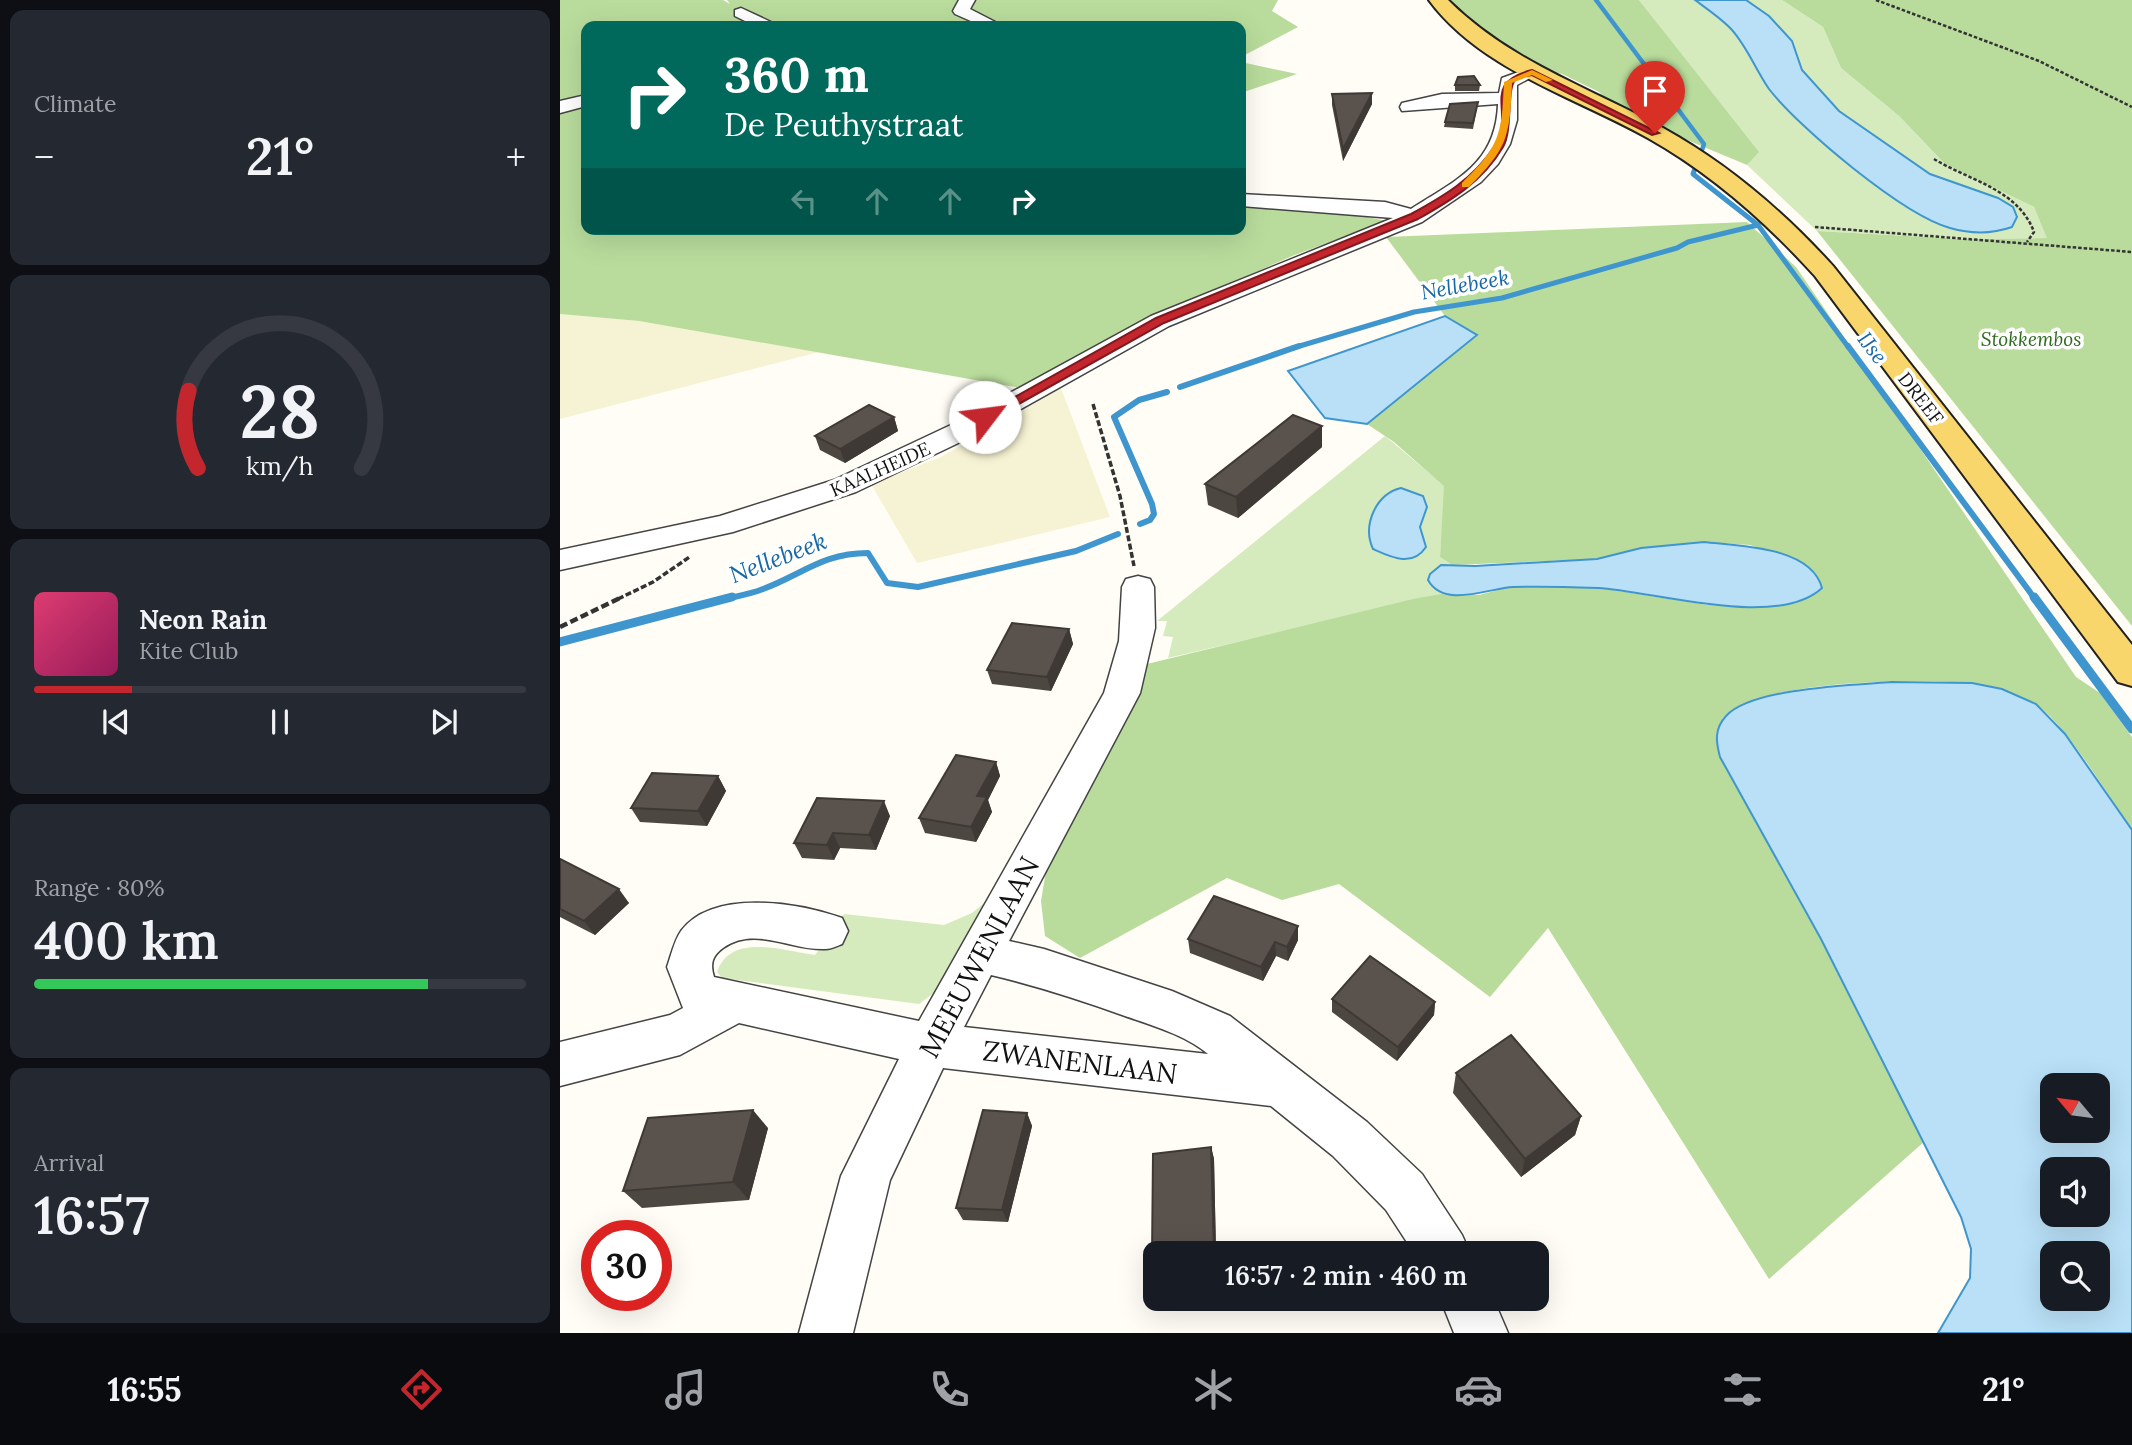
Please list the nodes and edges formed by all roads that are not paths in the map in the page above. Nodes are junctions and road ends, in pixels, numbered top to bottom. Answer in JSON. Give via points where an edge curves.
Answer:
{"nodes":[{"id":1,"x":967,"y":0,"type":"edge"},
{"id":2,"x":1438,"y":0,"type":"edge"},
{"id":3,"x":741,"y":13,"type":"dead end"},
{"id":4,"x":757,"y":21,"type":"edge"},
{"id":5,"x":984,"y":21,"type":"edge"},
{"id":6,"x":1532,"y":72,"type":"junction"},
{"id":7,"x":1507,"y":98,"type":"junction"},
{"id":8,"x":581,"y":103,"type":"edge"},
{"id":9,"x":1409,"y":107,"type":"dead end"},
{"id":10,"x":565,"y":113,"type":"edge"},
{"id":11,"x":1246,"y":201,"type":"edge"},
{"id":12,"x":1414,"y":216,"type":"junction"},
{"id":13,"x":560,"y":559,"type":"edge"},
{"id":14,"x":1138,"y":587,"type":"road end"},
{"id":15,"x":2132,"y":672,"type":"edge"},
{"id":16,"x":827,"y":931,"type":"dead end"},
{"id":17,"x":981,"y":953,"type":"junction"},
{"id":18,"x":732,"y":1003,"type":"junction"},
{"id":19,"x":930,"y":1045,"type":"junction"},
{"id":20,"x":560,"y":1065,"type":"edge"},
{"id":21,"x":1281,"y":1085,"type":"junction"},
{"id":22,"x":1436,"y":1241,"type":"edge"},
{"id":23,"x":1472,"y":1311,"type":"edge"},
{"id":24,"x":826,"y":1333,"type":"edge"},
{"id":25,"x":1481,"y":1333,"type":"edge"}],
"edges":[{"from":1,"to":5,"type":"street","via":[[961,11]]},
{"from":2,"to":6,"type":"main road","name":"DREEF","via":[[1481,42]]},
{"from":3,"to":4,"type":"street"},
{"from":6,"to":7,"type":"street","via":[[1508,82]]},
{"from":6,"to":15,"type":"main road","name":"DREEF","via":[[1685,151],[1763,206],[1824,271]]},
{"from":7,"to":9,"type":"street","via":[[1443,100]]},
{"from":7,"to":12,"type":"street","name":"KAALHEIDE","via":[[1507,120],[1491,160],[1474,178]]},
{"from":8,"to":10,"type":"street"},
{"from":11,"to":12,"type":"street","via":[[1385,208]]},
{"from":12,"to":13,"type":"street","name":"KAALHEIDE","via":[[1160,321],[907,459],[819,495],[722,525]]},
{"from":14,"to":17,"type":"street","name":"MEEUWENLAAN","via":[[1138,645],[1122,693]]},
{"from":16,"to":18,"type":"street","name":"ZWANENLAAN","via":[[760,920],[726,923],[697,943],[689,967],[696,993]]},
{"from":17,"to":19,"type":"street","name":"MEEUWENLAAN"},
{"from":17,"to":21,"type":"street","via":[[1044,968],[1172,1012],[1214,1031]]},
{"from":18,"to":19,"type":"street","name":"ZWANENLAAN"},
{"from":18,"to":20,"type":"street","via":[[680,1034]]},
{"from":19,"to":21,"type":"street","name":"ZWANENLAAN"},
{"from":19,"to":24,"type":"street","name":"MEEUWENLAAN","via":[[866,1176]]},
{"from":21,"to":22,"type":"street","via":[[1350,1139],[1404,1192]]},
{"from":23,"to":25,"type":"street"}]}
